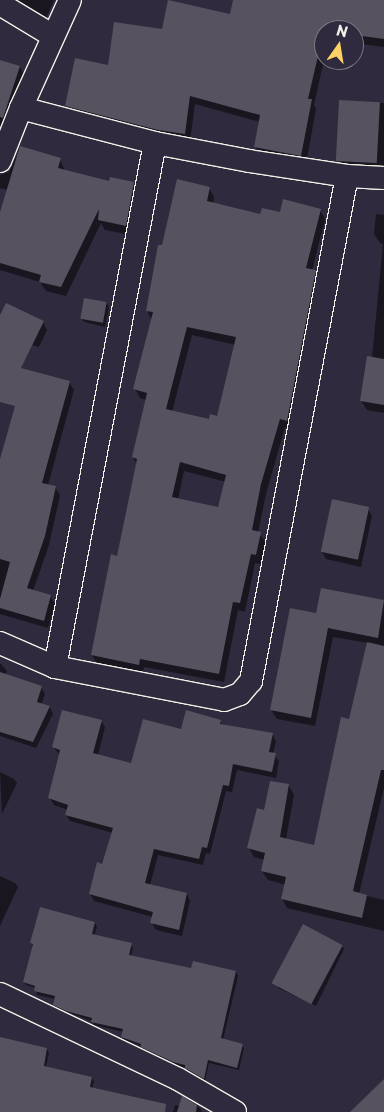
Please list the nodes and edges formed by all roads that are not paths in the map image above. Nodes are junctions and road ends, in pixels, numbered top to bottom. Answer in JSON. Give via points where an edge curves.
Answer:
{"nodes":[{"id":1,"x":70,"y":0,"type":"edge"},
{"id":2,"x":0,"y":4,"type":"edge"},
{"id":3,"x":53,"y":36,"type":"junction"},
{"id":4,"x":21,"y":108,"type":"junction"},
{"id":5,"x":155,"y":143,"type":"junction"},
{"id":6,"x":0,"y":161,"type":"edge"},
{"id":7,"x":346,"y":176,"type":"junction"},
{"id":8,"x":384,"y":178,"type":"edge"},
{"id":9,"x":0,"y":643,"type":"edge"},
{"id":10,"x":55,"y":667,"type":"junction"},
{"id":11,"x":0,"y":994,"type":"edge"},
{"id":12,"x":235,"y":1112,"type":"edge"}],
"edges":[{"from":1,"to":3,"type":"street"},
{"from":2,"to":3,"type":"street"},
{"from":3,"to":4,"type":"street"},
{"from":4,"to":5,"type":"street"},
{"from":4,"to":6,"type":"street"},
{"from":5,"to":7,"type":"street"},
{"from":5,"to":10,"type":"street"},
{"from":7,"to":8,"type":"street"},
{"from":7,"to":10,"type":"street","via":[[251,681],[240,694],[224,700]]},
{"from":9,"to":10,"type":"street"},
{"from":11,"to":12,"type":"street","via":[[178,1079]]}]}
